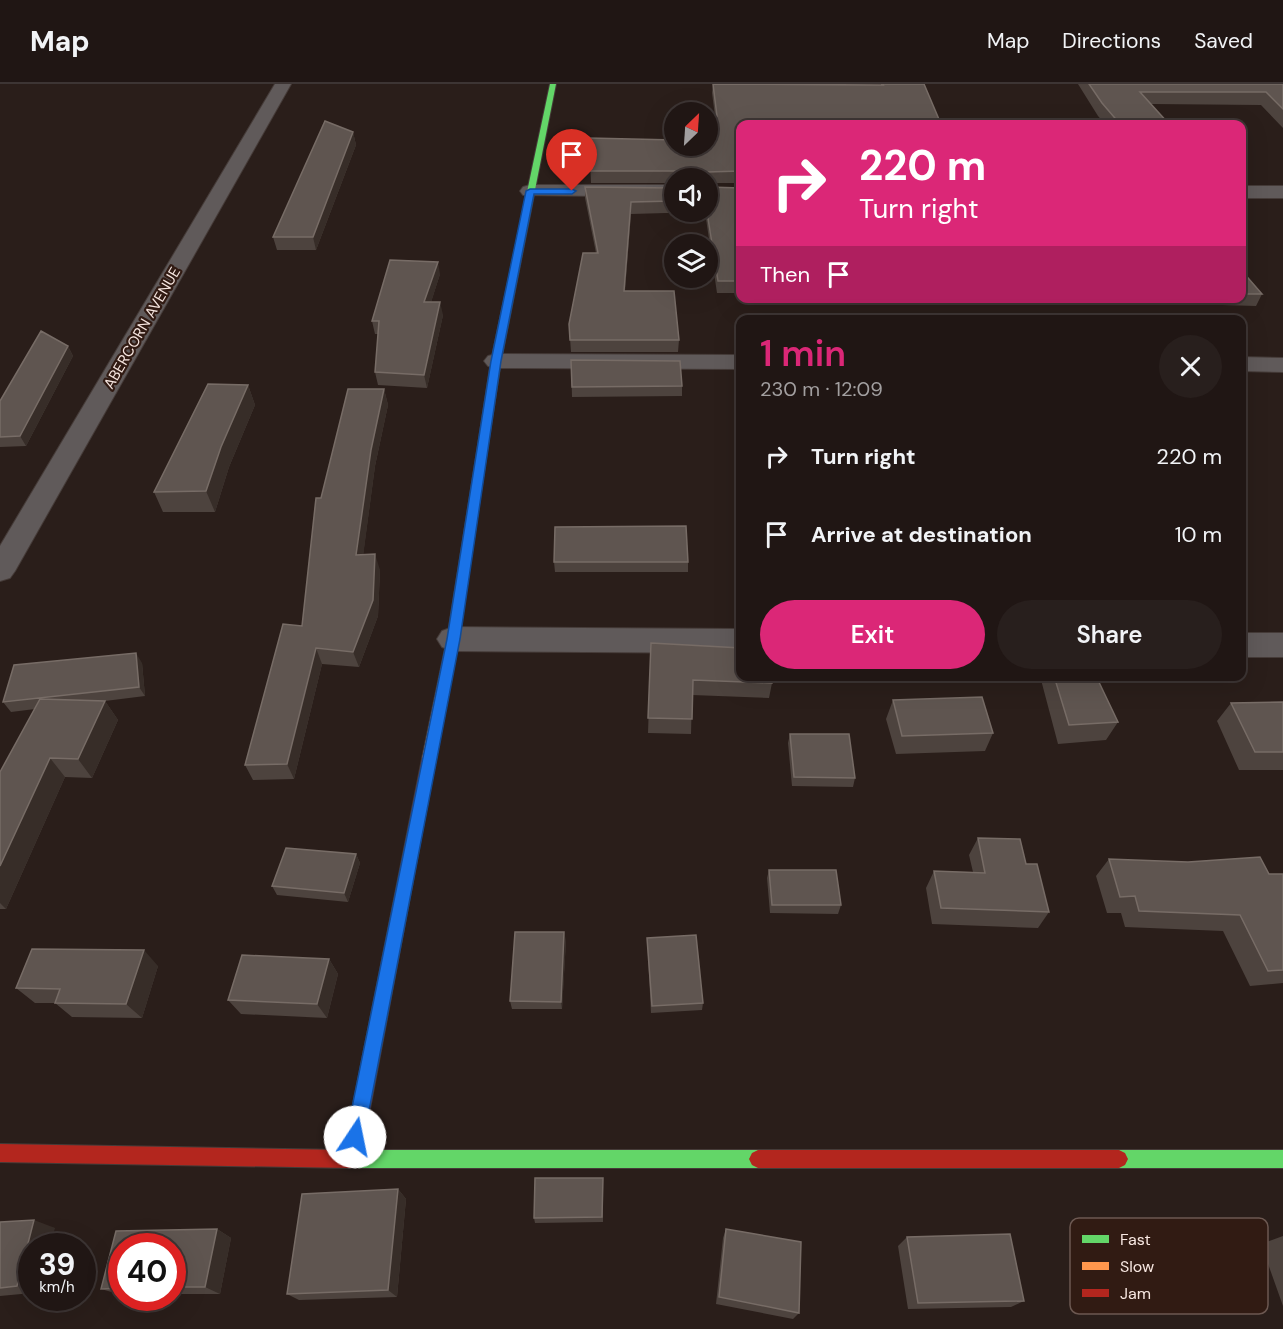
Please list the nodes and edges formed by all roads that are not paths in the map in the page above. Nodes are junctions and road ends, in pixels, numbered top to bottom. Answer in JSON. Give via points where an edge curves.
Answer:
{"nodes":[{"id":1,"x":283,"y":84,"type":"edge"},
{"id":2,"x":553,"y":84,"type":"edge"},
{"id":3,"x":530,"y":191,"type":"junction"},
{"id":4,"x":664,"y":191,"type":"edge"},
{"id":5,"x":1246,"y":192,"type":"edge"},
{"id":6,"x":1283,"y":192,"type":"edge"},
{"id":7,"x":496,"y":361,"type":"junction"},
{"id":8,"x":736,"y":362,"type":"edge"},
{"id":9,"x":1246,"y":364,"type":"edge"},
{"id":10,"x":1283,"y":365,"type":"edge"},
{"id":11,"x":0,"y":571,"type":"edge"},
{"id":12,"x":453,"y":639,"type":"junction"},
{"id":13,"x":736,"y":641,"type":"edge"},
{"id":14,"x":1246,"y":645,"type":"edge"},
{"id":15,"x":1283,"y":645,"type":"edge"},
{"id":16,"x":0,"y":1153,"type":"edge"},
{"id":17,"x":351,"y":1159,"type":"junction"},
{"id":18,"x":1283,"y":1159,"type":"edge"}],
"edges":[{"from":1,"to":11,"type":"street","name":"ABERCORN AVENUE"},
{"from":2,"to":3,"type":"street"},
{"from":3,"to":4,"type":"street"},
{"from":3,"to":7,"type":"street"},
{"from":5,"to":6,"type":"street"},
{"from":7,"to":8,"type":"street"},
{"from":7,"to":12,"type":"street"},
{"from":9,"to":10,"type":"street"},
{"from":12,"to":13,"type":"street"},
{"from":12,"to":17,"type":"street"},
{"from":14,"to":15,"type":"street"},
{"from":16,"to":17,"type":"street"},
{"from":17,"to":18,"type":"street"}]}
